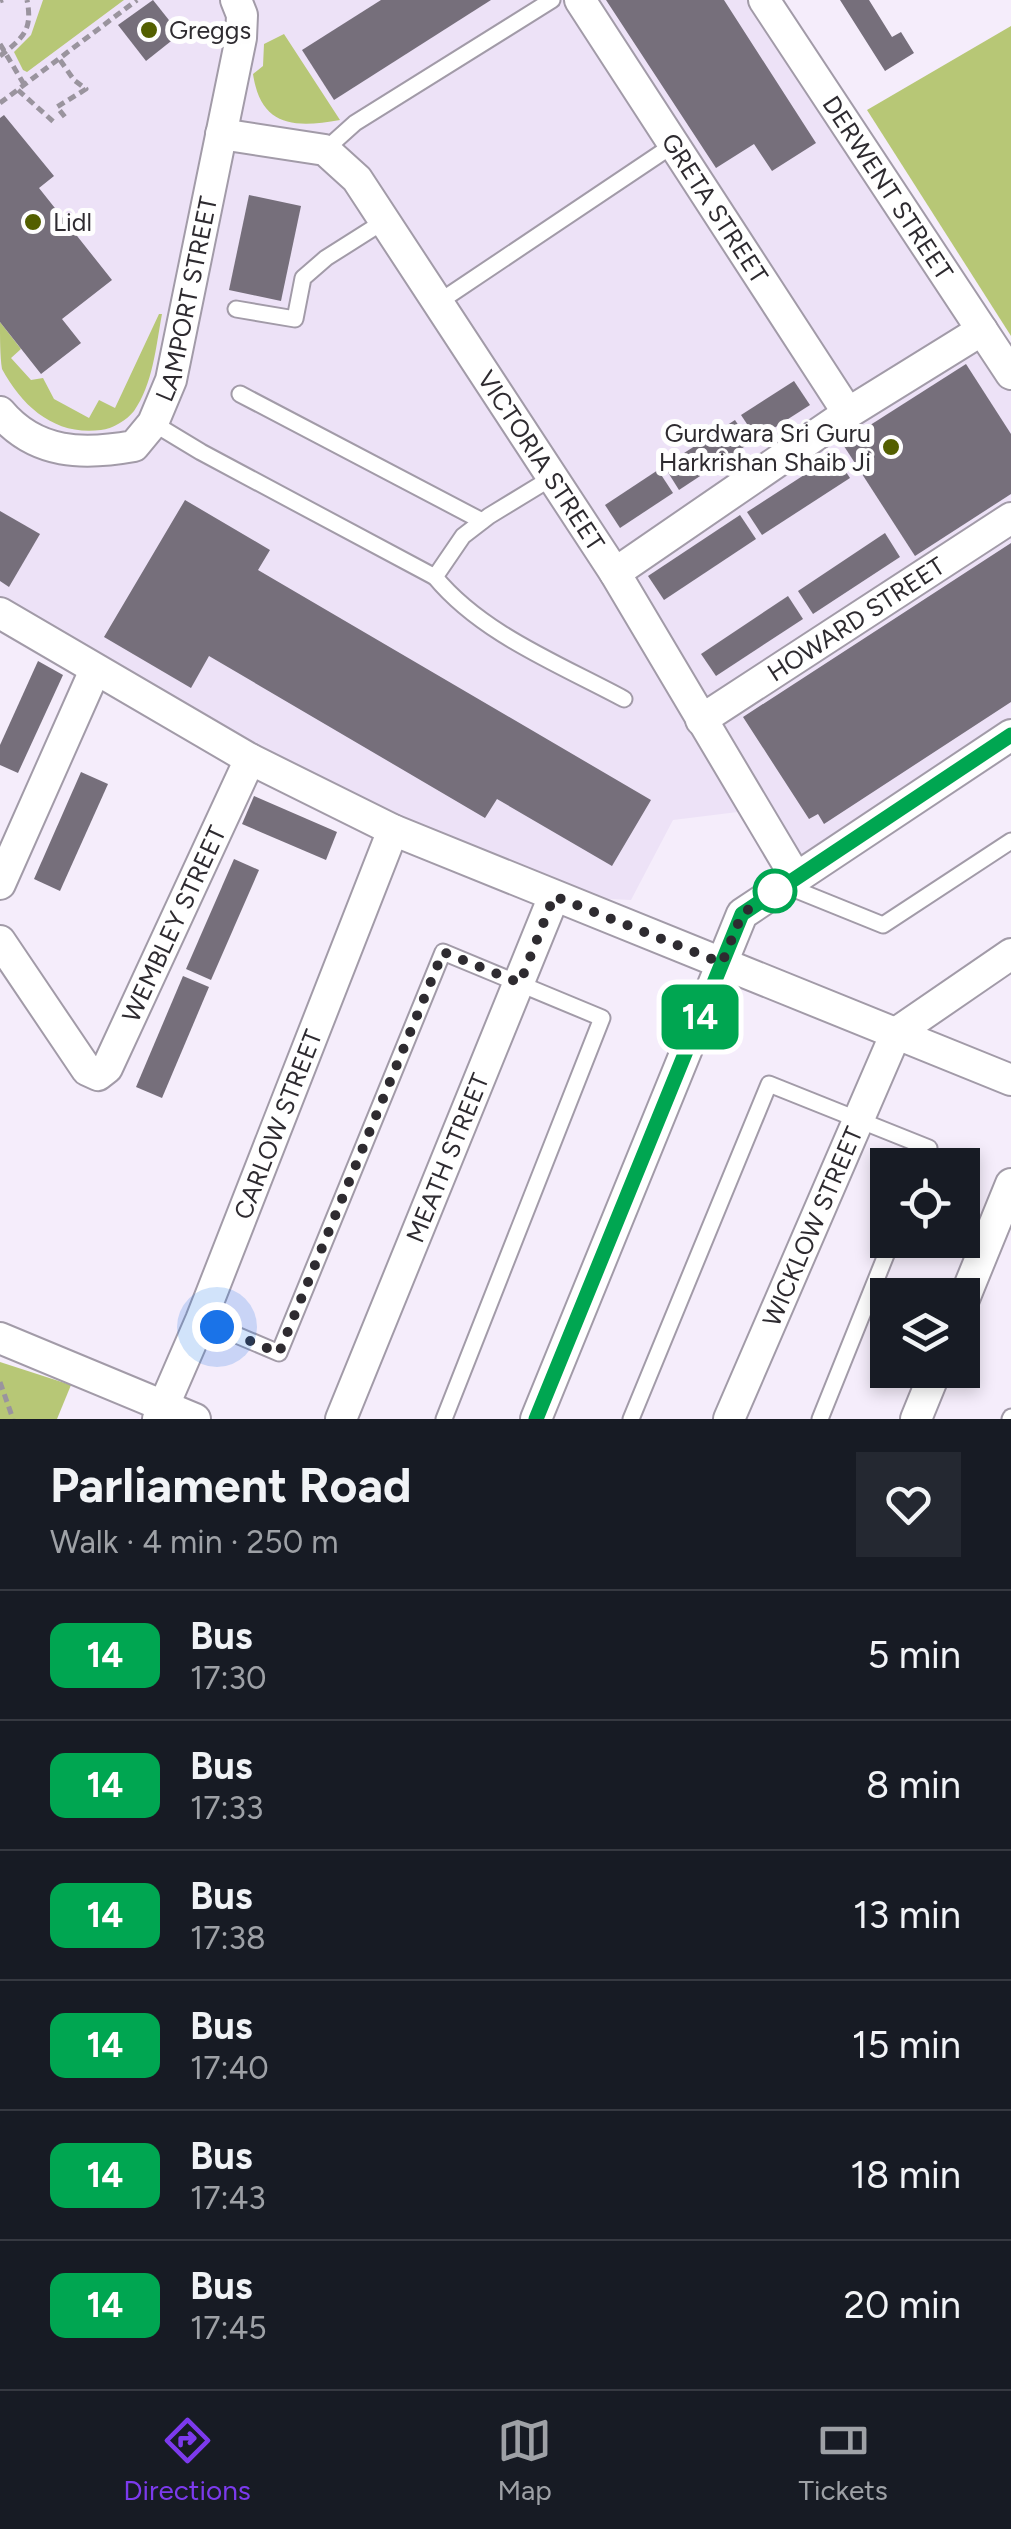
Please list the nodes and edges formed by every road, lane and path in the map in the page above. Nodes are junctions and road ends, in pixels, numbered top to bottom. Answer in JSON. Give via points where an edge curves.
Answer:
{"nodes":[{"id":1,"x":26,"y":0,"type":"edge"},
{"id":2,"x":137,"y":0,"type":"edge"},
{"id":3,"x":236,"y":0,"type":"edge"},
{"id":4,"x":552,"y":0,"type":"edge"},
{"id":5,"x":580,"y":0,"type":"edge"},
{"id":6,"x":764,"y":0,"type":"edge"},
{"id":7,"x":0,"y":44,"type":"edge"},
{"id":8,"x":2,"y":54,"type":"edge"},
{"id":9,"x":60,"y":59,"type":"junction"},
{"id":10,"x":22,"y":88,"type":"junction"},
{"id":11,"x":0,"y":103,"type":"edge"},
{"id":12,"x":65,"y":117,"type":"dead end"},
{"id":13,"x":56,"y":124,"type":"dead end"},
{"id":14,"x":222,"y":134,"type":"junction"},
{"id":15,"x":673,"y":145,"type":"junction"},
{"id":16,"x":325,"y":150,"type":"junction"},
{"id":17,"x":386,"y":220,"type":"junction"},
{"id":18,"x":439,"y":302,"type":"junction"},
{"id":19,"x":236,"y":309,"type":"dead end"},
{"id":20,"x":982,"y":330,"type":"junction"},
{"id":21,"x":1011,"y":374,"type":"edge"},
{"id":22,"x":240,"y":394,"type":"dead end"},
{"id":23,"x":0,"y":412,"type":"edge"},
{"id":24,"x":848,"y":413,"type":"junction"},
{"id":25,"x":153,"y":422,"type":"junction"},
{"id":26,"x":553,"y":477,"type":"junction"},
{"id":27,"x":1011,"y":518,"type":"edge"},
{"id":28,"x":482,"y":521,"type":"junction"},
{"id":29,"x":615,"y":573,"type":"junction"},
{"id":30,"x":434,"y":576,"type":"junction"},
{"id":31,"x":0,"y":613,"type":"edge"},
{"id":32,"x":95,"y":670,"type":"junction"},
{"id":33,"x":624,"y":699,"type":"dead end"},
{"id":34,"x":700,"y":720,"type":"junction"},
{"id":35,"x":1011,"y":734,"type":"edge"},
{"id":36,"x":250,"y":759,"type":"junction"},
{"id":37,"x":393,"y":830,"type":"junction"},
{"id":38,"x":1011,"y":842,"type":"edge"},
{"id":39,"x":789,"y":880,"type":"junction"},
{"id":40,"x":0,"y":884,"type":"edge"},
{"id":41,"x":554,"y":896,"type":"junction"},
{"id":42,"x":0,"y":941,"type":"edge"},
{"id":43,"x":722,"y":963,"type":"junction"},
{"id":44,"x":1002,"y":967,"type":"edge"},
{"id":45,"x":520,"y":983,"type":"junction"},
{"id":46,"x":896,"y":1032,"type":"junction"},
{"id":47,"x":1011,"y":1080,"type":"edge"},
{"id":48,"x":858,"y":1119,"type":"junction"},
{"id":49,"x":928,"y":1148,"type":"edge"},
{"id":50,"x":1011,"y":1184,"type":"edge"},
{"id":51,"x":1005,"y":1215,"type":"edge"},
{"id":52,"x":885,"y":1258,"type":"edge"},
{"id":53,"x":975,"y":1278,"type":"edge"},
{"id":54,"x":201,"y":1320,"type":"junction"},
{"id":55,"x":0,"y":1336,"type":"edge"},
{"id":56,"x":0,"y":1382,"type":"edge"},
{"id":57,"x":929,"y":1388,"type":"edge"},
{"id":58,"x":161,"y":1413,"type":"edge"},
{"id":59,"x":13,"y":1419,"type":"edge"},
{"id":60,"x":195,"y":1419,"type":"edge"},
{"id":61,"x":341,"y":1419,"type":"edge"},
{"id":62,"x":444,"y":1419,"type":"edge"},
{"id":63,"x":536,"y":1419,"type":"edge"},
{"id":64,"x":631,"y":1419,"type":"edge"},
{"id":65,"x":728,"y":1419,"type":"edge"},
{"id":66,"x":820,"y":1419,"type":"edge"},
{"id":67,"x":916,"y":1419,"type":"edge"}],
"edges":[{"from":1,"to":8,"type":"path","via":[[26,34]]},
{"from":2,"to":9,"type":"path"},
{"from":3,"to":14,"type":"street","name":"LAMPORT STREET","via":[[240,38]]},
{"from":4,"to":16,"type":"lane","via":[[355,123]]},
{"from":5,"to":15,"type":"street","name":"GRETA STREET"},
{"from":6,"to":20,"type":"street","name":"DERWENT STREET"},
{"from":7,"to":8,"type":"path"},
{"from":8,"to":10,"type":"path"},
{"from":9,"to":10,"type":"path"},
{"from":9,"to":12,"type":"path","via":[[86,89],[56,107]]},
{"from":10,"to":11,"type":"path"},
{"from":10,"to":13,"type":"path"},
{"from":14,"to":16,"type":"street"},
{"from":14,"to":25,"type":"street","name":"LAMPORT STREET","via":[[171,380]]},
{"from":15,"to":18,"type":"lane"},
{"from":15,"to":24,"type":"street","name":"GRETA STREET"},
{"from":16,"to":17,"type":"street","name":"VICTORIA STREET"},
{"from":17,"to":18,"type":"street","name":"VICTORIA STREET"},
{"from":17,"to":19,"type":"lane","via":[[303,278],[295,318]]},
{"from":18,"to":26,"type":"street","name":"VICTORIA STREET"},
{"from":20,"to":21,"type":"street","name":"DERWENT STREET"},
{"from":20,"to":24,"type":"street"},
{"from":22,"to":28,"type":"lane"},
{"from":23,"to":25,"type":"street","name":"LAMPORT STREET","via":[[28,436],[63,451],[134,446]]},
{"from":24,"to":29,"type":"street"},
{"from":25,"to":30,"type":"lane"},
{"from":26,"to":28,"type":"lane"},
{"from":26,"to":29,"type":"street","name":"VICTORIA STREET"},
{"from":27,"to":34,"type":"street","name":"HOWARD STREET"},
{"from":28,"to":30,"type":"lane"},
{"from":29,"to":34,"type":"street","name":"VICTORIA STREET"},
{"from":30,"to":33,"type":"lane","via":[[484,623]]},
{"from":31,"to":32,"type":"street"},
{"from":32,"to":36,"type":"street"},
{"from":32,"to":40,"type":"street"},
{"from":34,"to":39,"type":"street","name":"VICTORIA STREET"},
{"from":35,"to":39,"type":"street"},
{"from":36,"to":37,"type":"street"},
{"from":36,"to":42,"type":"street","name":"WEMBLEY STREET","via":[[107,1068],[98,1075],[87,1070]]},
{"from":37,"to":41,"type":"street"},
{"from":37,"to":54,"type":"street","name":"CARLOW STREET"},
{"from":38,"to":39,"type":"lane","via":[[884,925]]},
{"from":39,"to":43,"type":"street","via":[[742,914]]},
{"from":41,"to":43,"type":"street"},
{"from":41,"to":45,"type":"street","name":"MEATH STREET"},
{"from":43,"to":46,"type":"street"},
{"from":43,"to":63,"type":"street"},
{"from":44,"to":46,"type":"street"},
{"from":45,"to":54,"type":"lane","via":[[443,952],[279,1353]]},
{"from":45,"to":61,"type":"street","name":"MEATH STREET"},
{"from":45,"to":62,"type":"lane","via":[[602,1018]]},
{"from":46,"to":47,"type":"street"},
{"from":46,"to":48,"type":"street","name":"WICKLOW STREET"},
{"from":48,"to":49,"type":"lane"},
{"from":48,"to":64,"type":"lane","via":[[769,1084]]},
{"from":48,"to":65,"type":"street","name":"WICKLOW STREET"},
{"from":50,"to":51,"type":"street"},
{"from":51,"to":53,"type":"street"},
{"from":52,"to":66,"type":"lane"},
{"from":54,"to":58,"type":"street","name":"CARLOW STREET"},
{"from":55,"to":58,"type":"street"},
{"from":56,"to":59,"type":"path"},
{"from":57,"to":67,"type":"street"},
{"from":58,"to":60,"type":"street"}]}
